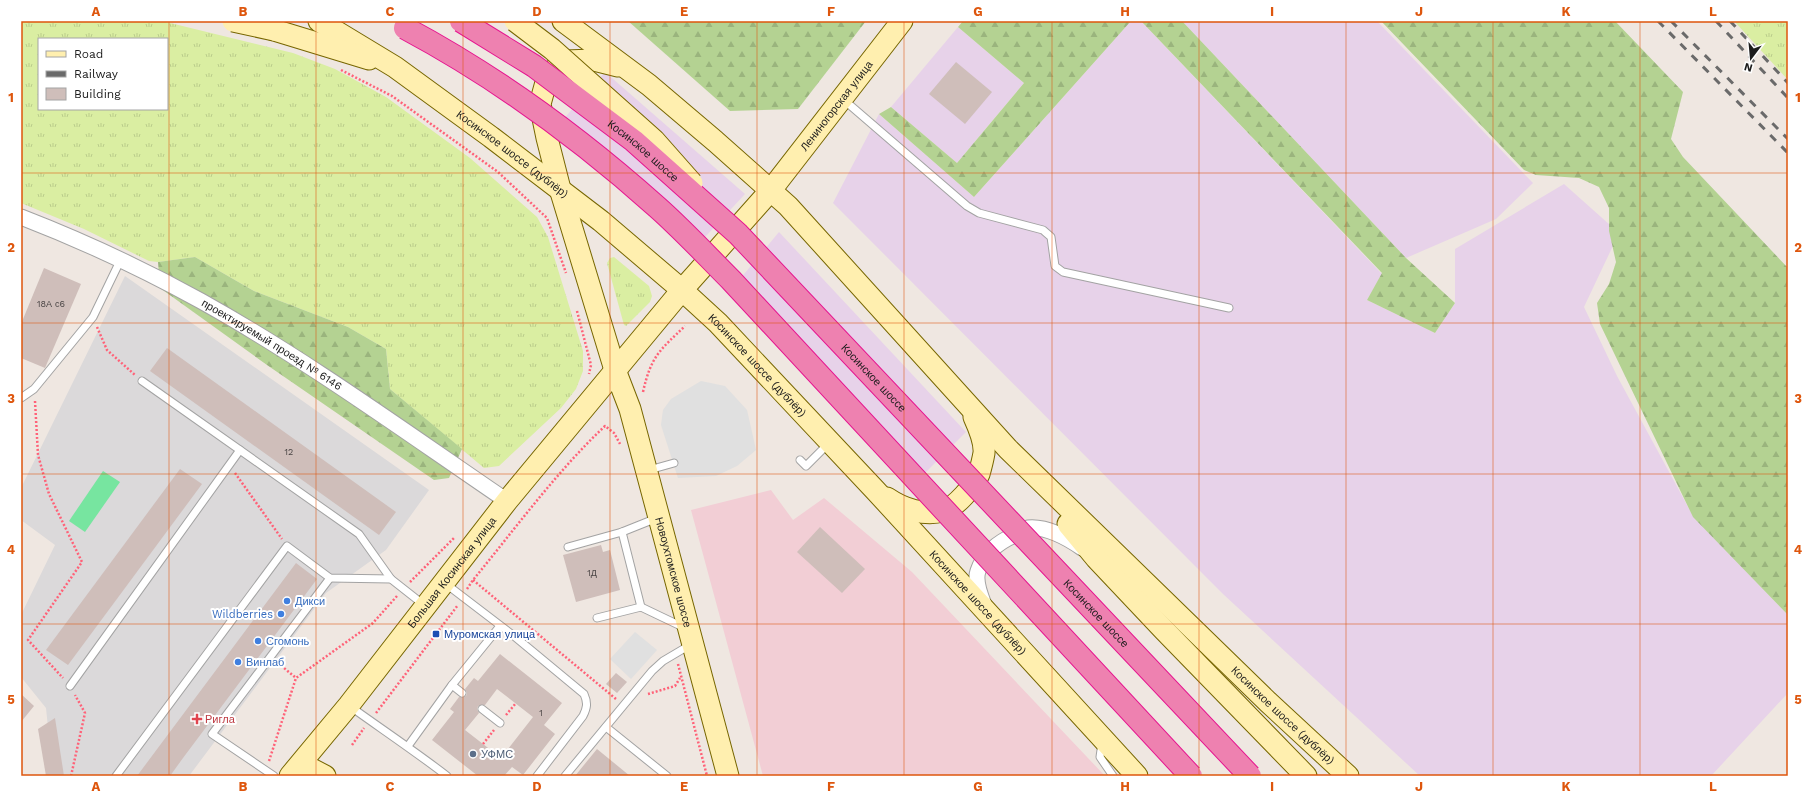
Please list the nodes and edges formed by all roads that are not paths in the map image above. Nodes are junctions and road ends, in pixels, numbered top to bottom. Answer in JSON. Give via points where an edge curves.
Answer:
{"nodes":[{"id":1,"x":233,"y":21,"type":"edge"},
{"id":2,"x":319,"y":21,"type":"edge"},
{"id":3,"x":461,"y":21,"type":"edge"},
{"id":4,"x":515,"y":21,"type":"edge"},
{"id":5,"x":563,"y":21,"type":"edge"},
{"id":6,"x":902,"y":21,"type":"edge"},
{"id":7,"x":405,"y":28,"type":"dead end"},
{"id":8,"x":626,"y":68,"type":"junction"},
{"id":9,"x":398,"y":69,"type":"junction"},
{"id":10,"x":843,"y":99,"type":"junction"},
{"id":11,"x":560,"y":190,"type":"junction"},
{"id":12,"x":771,"y":190,"type":"junction"},
{"id":13,"x":21,"y":217,"type":"edge"},
{"id":14,"x":738,"y":234,"type":"junction"},
{"id":15,"x":121,"y":259,"type":"junction"},
{"id":16,"x":682,"y":290,"type":"junction"},
{"id":17,"x":1229,"y":308,"type":"dead end"},
{"id":18,"x":615,"y":370,"type":"junction"},
{"id":19,"x":142,"y":381,"type":"road end"},
{"id":20,"x":21,"y":398,"type":"edge"},
{"id":21,"x":970,"y":408,"type":"junction"},
{"id":22,"x":830,"y":442,"type":"junction"},
{"id":23,"x":1008,"y":449,"type":"junction"},
{"id":24,"x":240,"y":450,"type":"junction"},
{"id":25,"x":800,"y":460,"type":"dead end"},
{"id":26,"x":674,"y":463,"type":"dead end"},
{"id":27,"x":647,"y":471,"type":"junction"},
{"id":28,"x":875,"y":490,"type":"junction"},
{"id":29,"x":506,"y":501,"type":"junction"},
{"id":30,"x":659,"y":518,"type":"junction"},
{"id":31,"x":622,"y":532,"type":"junction"},
{"id":32,"x":568,"y":547,"type":"dead end"},
{"id":33,"x":1096,"y":558,"type":"junction"},
{"id":34,"x":330,"y":578,"type":"junction"},
{"id":35,"x":391,"y":579,"type":"junction"},
{"id":36,"x":444,"y":583,"type":"junction"},
{"id":37,"x":426,"y":607,"type":"junction"},
{"id":38,"x":641,"y":607,"type":"junction"},
{"id":39,"x":989,"y":616,"type":"junction"},
{"id":40,"x":597,"y":618,"type":"dead end"},
{"id":41,"x":500,"y":626,"type":"junction"},
{"id":42,"x":685,"y":642,"type":"junction"},
{"id":43,"x":70,"y":686,"type":"road end"},
{"id":44,"x":452,"y":686,"type":"junction"},
{"id":45,"x":462,"y":693,"type":"dead end"},
{"id":46,"x":349,"y":705,"type":"junction"},
{"id":47,"x":482,"y":708,"type":"dead end"},
{"id":48,"x":500,"y":723,"type":"dead end"},
{"id":49,"x":606,"y":727,"type":"junction"},
{"id":50,"x":1102,"y":739,"type":"junction"},
{"id":51,"x":408,"y":746,"type":"junction"},
{"id":52,"x":296,"y":770,"type":"edge"},
{"id":53,"x":1300,"y":770,"type":"edge"},
{"id":54,"x":116,"y":776,"type":"edge"},
{"id":55,"x":274,"y":776,"type":"edge"},
{"id":56,"x":325,"y":776,"type":"edge"},
{"id":57,"x":447,"y":776,"type":"edge"},
{"id":58,"x":537,"y":776,"type":"edge"},
{"id":59,"x":565,"y":776,"type":"edge"},
{"id":60,"x":667,"y":776,"type":"edge"},
{"id":61,"x":728,"y":776,"type":"edge"},
{"id":62,"x":1113,"y":776,"type":"edge"},
{"id":63,"x":1137,"y":776,"type":"edge"},
{"id":64,"x":1191,"y":776,"type":"edge"},
{"id":65,"x":1250,"y":776,"type":"edge"},
{"id":66,"x":1348,"y":776,"type":"edge"}],
"edges":[{"from":1,"to":9,"type":"main road","bridge":true,"via":[[274,30]]},
{"from":2,"to":9,"type":"main road","name":"Косинское шоссе (дублёр)"},
{"from":3,"to":14,"type":"highway","name":"Косинское шоссе","bridge":true,"via":[[534,66],[634,141]]},
{"from":4,"to":14,"type":"main road","bridge":true,"via":[[552,49],[654,140]]},
{"from":5,"to":8,"type":"main road","name":"Косинское шоссе (дублёр)"},
{"from":6,"to":10,"type":"main road","name":"Лениногорская улица"},
{"from":7,"to":64,"type":"highway","bridge":true,"via":[[429,40],[510,92],[585,147],[658,208],[736,285]]},
{"from":8,"to":11,"type":"main road","name":"Новоухтомское шоссе","via":[[594,60],[565,61],[548,75],[540,104]]},
{"from":8,"to":12,"type":"main road","name":"Косинское шоссе (дублёр)","via":[[715,140]]},
{"from":9,"to":11,"type":"main road","name":"Косинское шоссе (дублёр)"},
{"from":10,"to":12,"type":"main road","name":"Лениногорская улица"},
{"from":10,"to":17,"type":"lane","via":[[968,206],[979,213],[1044,230],[1051,237],[1055,266],[1063,272]]},
{"from":11,"to":16,"type":"main road","name":"Косинское шоссе (дублёр)","via":[[601,221]]},
{"from":11,"to":18,"type":"main road","name":"Новоухтомское шоссе"},
{"from":12,"to":16,"type":"main road","name":"Лениногорская улица"},
{"from":12,"to":21,"type":"main road","name":"Косинское шоссе (дублёр)","via":[[819,239]]},
{"from":13,"to":15,"type":"street","name":"проектируемый проезд № 6146"},
{"from":14,"to":65,"type":"highway","name":"Косинское шоссе","bridge":true},
{"from":15,"to":20,"type":"lane","via":[[93,317],[34,389]]},
{"from":15,"to":29,"type":"street","name":"проектируемый проезд № 6146","via":[[201,301],[269,341]]},
{"from":16,"to":18,"type":"main road","name":"Большая Косинская улица"},
{"from":16,"to":22,"type":"main road","name":"Косинское шоссе (дублёр)","via":[[718,323]]},
{"from":18,"to":27,"type":"main road","name":"Новоухтомское шоссе","via":[[630,409]]},
{"from":18,"to":29,"type":"main road","name":"Большая Косинская улица"},
{"from":19,"to":24,"type":"lane"},
{"from":21,"to":23,"type":"main road","name":"Косинское шоссе (дублёр)"},
{"from":21,"to":28,"type":"main road","via":[[980,431],[984,451],[978,475],[962,498],[945,511],[928,512],[907,509]]},
{"from":22,"to":25,"type":"lane","via":[[806,466]]},
{"from":22,"to":28,"type":"main road","name":"Косинское шоссе (дублёр)"},
{"from":23,"to":33,"type":"main road"},
{"from":23,"to":66,"type":"main road","name":"Косинское шоссе (дублёр)","via":[[1268,702]]},
{"from":24,"to":35,"type":"lane","via":[[359,534]]},
{"from":24,"to":43,"type":"lane"},
{"from":26,"to":27,"type":"lane"},
{"from":27,"to":30,"type":"main road","name":"Новоухтомское шоссе"},
{"from":28,"to":39,"type":"main road","name":"Косинское шоссе (дублёр)"},
{"from":29,"to":36,"type":"main road","name":"Большая Косинская улица"},
{"from":30,"to":31,"type":"lane"},
{"from":30,"to":42,"type":"main road","name":"Новоухтомское шоссе"},
{"from":31,"to":32,"type":"lane"},
{"from":31,"to":38,"type":"lane"},
{"from":33,"to":39,"type":"street","via":[[1071,540],[1051,531],[1028,528],[1002,541],[988,553],[977,572],[979,593]]},
{"from":33,"to":53,"type":"main road"},
{"from":34,"to":35,"type":"lane"},
{"from":34,"to":54,"type":"lane","via":[[287,546]]},
{"from":34,"to":55,"type":"lane","via":[[212,734]]},
{"from":35,"to":37,"type":"lane"},
{"from":36,"to":37,"type":"main road","name":"Большая Косинская улица"},
{"from":36,"to":41,"type":"lane"},
{"from":37,"to":46,"type":"main road","name":"Большая Косинская улица"},
{"from":38,"to":40,"type":"lane"},
{"from":38,"to":42,"type":"lane"},
{"from":39,"to":50,"type":"main road","name":"Косинское шоссе (дублёр)"},
{"from":41,"to":44,"type":"lane"},
{"from":41,"to":58,"type":"lane","via":[[584,694],[587,701],[587,709],[583,716]]},
{"from":42,"to":49,"type":"lane","via":[[652,671]]},
{"from":42,"to":61,"type":"main road","name":"Новоухтомское шоссе"},
{"from":44,"to":45,"type":"lane"},
{"from":44,"to":51,"type":"lane"},
{"from":46,"to":51,"type":"lane"},
{"from":46,"to":52,"type":"main road","name":"Большая Косинская улица"},
{"from":47,"to":48,"type":"lane"},
{"from":49,"to":59,"type":"lane"},
{"from":49,"to":60,"type":"lane"},
{"from":50,"to":62,"type":"lane","via":[[1100,757]]},
{"from":50,"to":63,"type":"main road","name":"Косинское шоссе (дублёр)"},
{"from":51,"to":57,"type":"lane"},
{"from":52,"to":56,"type":"main road"}]}
